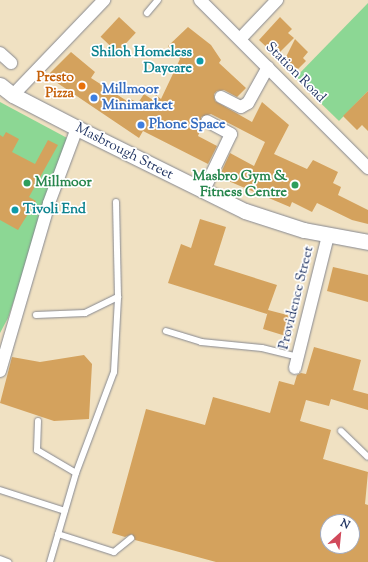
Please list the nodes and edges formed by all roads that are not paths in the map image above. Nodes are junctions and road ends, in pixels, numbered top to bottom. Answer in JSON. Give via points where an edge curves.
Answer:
{"nodes":[{"id":1,"x":104,"y":0,"type":"edge"},
{"id":2,"x":158,"y":0,"type":"edge"},
{"id":3,"x":200,"y":0,"type":"edge"},
{"id":4,"x":277,"y":0,"type":"edge"},
{"id":5,"x":147,"y":13,"type":"dead end"},
{"id":6,"x":240,"y":39,"type":"junction"},
{"id":7,"x":0,"y":53,"type":"edge"},
{"id":8,"x":11,"y":63,"type":"dead end"},
{"id":9,"x":268,"y":68,"type":"junction"},
{"id":10,"x":0,"y":85,"type":"edge"},
{"id":11,"x":13,"y":95,"type":"junction"},
{"id":12,"x":221,"y":97,"type":"dead end"},
{"id":13,"x":207,"y":121,"type":"dead end"},
{"id":14,"x":77,"y":128,"type":"junction"},
{"id":15,"x":368,"y":168,"type":"edge"},
{"id":16,"x":203,"y":192,"type":"junction"},
{"id":17,"x":116,"y":202,"type":"dead end"},
{"id":18,"x":328,"y":236,"type":"junction"},
{"id":19,"x":368,"y":242,"type":"edge"},
{"id":20,"x":118,"y":297,"type":"junction"},
{"id":21,"x":36,"y":315,"type":"dead end"},
{"id":22,"x":166,"y":331,"type":"dead end"},
{"id":23,"x":296,"y":363,"type":"joint"},
{"id":24,"x":0,"y":371,"type":"edge"},
{"id":25,"x":38,"y":422,"type":"dead end"},
{"id":26,"x":341,"y":431,"type":"dead end"},
{"id":27,"x":368,"y":457,"type":"edge"},
{"id":28,"x":76,"y":473,"type":"junction"},
{"id":29,"x":0,"y":490,"type":"edge"},
{"id":30,"x":65,"y":511,"type":"junction"},
{"id":31,"x":58,"y":534,"type":"junction"},
{"id":32,"x":131,"y":538,"type":"dead end"},
{"id":33,"x":0,"y":559,"type":"edge"},
{"id":34,"x":8,"y":562,"type":"edge"},
{"id":35,"x":50,"y":562,"type":"edge"}],
"edges":[{"from":1,"to":11,"type":"street"},
{"from":2,"to":5,"type":"lane"},
{"from":3,"to":6,"type":"street","name":"Station Road"},
{"from":4,"to":6,"type":"street"},
{"from":6,"to":9,"type":"street","name":"Station Road"},
{"from":7,"to":8,"type":"street"},
{"from":9,"to":12,"type":"street","via":[[241,107]]},
{"from":9,"to":15,"type":"street","name":"Station Road"},
{"from":10,"to":11,"type":"street","name":"Masbrough Street"},
{"from":11,"to":14,"type":"street","name":"Masbrough Street"},
{"from":13,"to":16,"type":"street","via":[[231,134]]},
{"from":14,"to":16,"type":"street","name":"Masbrough Street"},
{"from":14,"to":24,"type":"street","via":[[49,203]]},
{"from":16,"to":18,"type":"street","name":"Masbrough Street","via":[[278,223]]},
{"from":17,"to":20,"type":"lane"},
{"from":18,"to":19,"type":"street","name":"Masbrough Street"},
{"from":18,"to":23,"type":"street","name":"Providence Street"},
{"from":20,"to":21,"type":"lane","via":[[85,313]]},
{"from":20,"to":28,"type":"lane","via":[[114,372]]},
{"from":22,"to":23,"type":"lane","via":[[201,342],[262,348]]},
{"from":25,"to":28,"type":"lane","via":[[37,450]]},
{"from":26,"to":27,"type":"lane"},
{"from":28,"to":30,"type":"lane"},
{"from":29,"to":30,"type":"lane"},
{"from":30,"to":31,"type":"lane"},
{"from":31,"to":32,"type":"lane","via":[[114,552]]},
{"from":31,"to":35,"type":"lane"},
{"from":33,"to":34,"type":"lane"}]}
